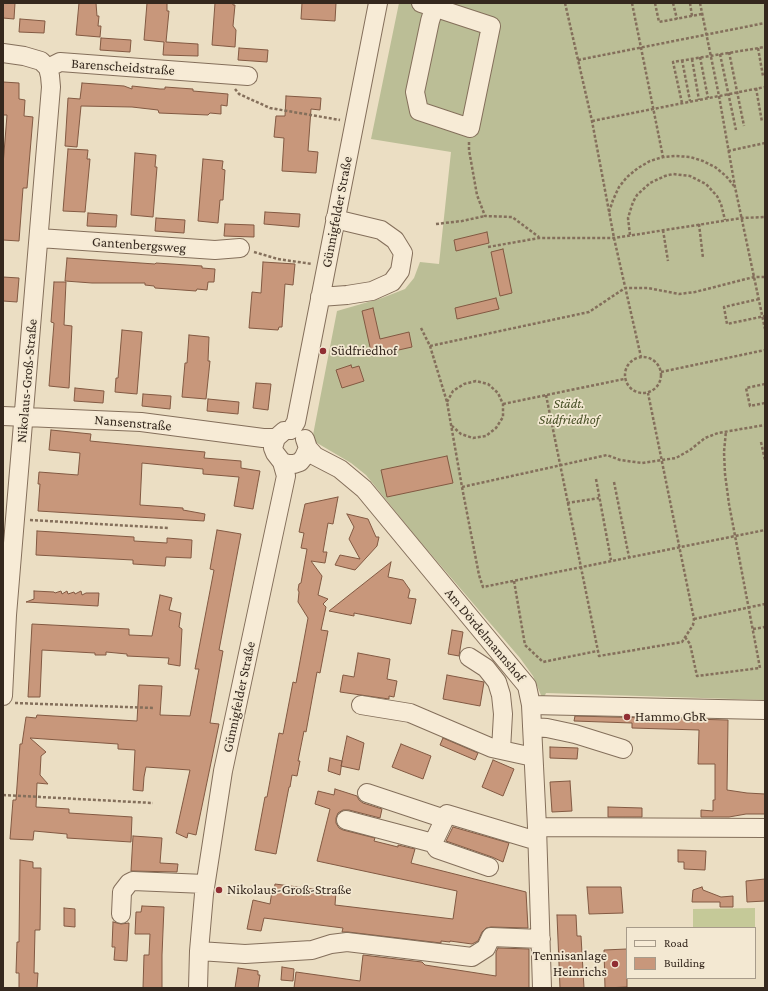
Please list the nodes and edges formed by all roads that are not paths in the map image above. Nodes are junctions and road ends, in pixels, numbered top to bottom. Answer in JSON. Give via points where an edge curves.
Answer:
{"nodes":[{"id":1,"x":378,"y":3,"type":"edge"},
{"id":2,"x":428,"y":5,"type":"edge"},
{"id":3,"x":3,"y":53,"type":"edge"},
{"id":4,"x":48,"y":68,"type":"junction"},
{"id":5,"x":248,"y":76,"type":"dead end"},
{"id":6,"x":335,"y":219,"type":"junction"},
{"id":7,"x":39,"y":238,"type":"junction"},
{"id":8,"x":240,"y":248,"type":"road end"},
{"id":9,"x":320,"y":297,"type":"junction"},
{"id":10,"x":3,"y":416,"type":"edge"},
{"id":11,"x":25,"y":417,"type":"junction"},
{"id":12,"x":291,"y":448,"type":"junction"},
{"id":13,"x":469,"y":657,"type":"dead end"},
{"id":14,"x":4,"y":664,"type":"edge"},
{"id":15,"x":7,"y":699,"type":"edge"},
{"id":16,"x":361,"y":705,"type":"dead end"},
{"id":17,"x":531,"y":705,"type":"junction"},
{"id":18,"x":765,"y":710,"type":"edge"},
{"id":19,"x":532,"y":727,"type":"junction"},
{"id":20,"x":623,"y":749,"type":"dead end"},
{"id":21,"x":501,"y":750,"type":"junction"},
{"id":22,"x":533,"y":756,"type":"junction"},
{"id":23,"x":367,"y":793,"type":"dead end"},
{"id":24,"x":444,"y":819,"type":"junction"},
{"id":25,"x":346,"y":820,"type":"dead end"},
{"id":26,"x":765,"y":828,"type":"edge"},
{"id":27,"x":537,"y":834,"type":"junction"},
{"id":28,"x":433,"y":843,"type":"junction"},
{"id":29,"x":489,"y":868,"type":"dead end"},
{"id":30,"x":205,"y":884,"type":"junction"},
{"id":31,"x":121,"y":914,"type":"dead end"},
{"id":32,"x":541,"y":938,"type":"junction"},
{"id":33,"x":199,"y":951,"type":"junction"},
{"id":34,"x":198,"y":988,"type":"edge"},
{"id":35,"x":542,"y":988,"type":"edge"}],
"edges":[{"from":1,"to":6,"type":"street","name":"Günnigfelder Straße"},
{"from":2,"to":2,"type":"street","via":[[430,21],[415,92],[419,111],[470,128],[491,26]]},
{"from":3,"to":4,"type":"street","via":[[40,61]]},
{"from":4,"to":5,"type":"street","name":"Barenscheidstraße","via":[[60,62]]},
{"from":4,"to":7,"type":"street","name":"Nikolaus-Groß-Straße","via":[[51,87]]},
{"from":6,"to":9,"type":"street","name":"Günnigfelder Straße"},
{"from":6,"to":9,"type":"street","via":[[380,230],[395,240],[403,253],[400,270],[392,282],[372,291]]},
{"from":7,"to":8,"type":"street","name":"Gantenbergsweg","via":[[215,250]]},
{"from":7,"to":11,"type":"street","name":"Nikolaus-Groß-Straße"},
{"from":9,"to":12,"type":"street","name":"Günnigfelder Straße"},
{"from":10,"to":11,"type":"street","name":"Nansenstraße"},
{"from":11,"to":12,"type":"street","name":"Nansenstraße","via":[[140,422]]},
{"from":11,"to":14,"type":"street","name":"Nikolaus-Groß-Straße"},
{"from":12,"to":17,"type":"street","name":"Am Dördelmannshof","via":[[340,469],[364,489],[522,679],[527,686]]},
{"from":12,"to":30,"type":"street","name":"Günnigfelder Straße","via":[[223,771]]},
{"from":13,"to":21,"type":"street","via":[[486,668],[497,682],[503,714]]},
{"from":14,"to":15,"type":"street","name":"Nikolaus-Groß-Straße"},
{"from":16,"to":21,"type":"street","via":[[410,713]]},
{"from":17,"to":18,"type":"street"},
{"from":17,"to":19,"type":"street","name":"Am Dördelmannshof"},
{"from":19,"to":20,"type":"street","via":[[575,734]]},
{"from":19,"to":22,"type":"street","name":"Am Dördelmannshof"},
{"from":21,"to":22,"type":"street"},
{"from":22,"to":27,"type":"street","name":"Am Dördelmannshof"},
{"from":23,"to":24,"type":"street"},
{"from":24,"to":27,"type":"street","via":[[447,814]]},
{"from":24,"to":28,"type":"street"},
{"from":25,"to":28,"type":"street"},
{"from":26,"to":27,"type":"street"},
{"from":27,"to":32,"type":"street","name":"Am Dördelmannshof"},
{"from":28,"to":29,"type":"street","via":[[436,849]]},
{"from":30,"to":31,"type":"street","via":[[133,881],[122,892]]},
{"from":30,"to":33,"type":"street","name":"Günnigfelder Straße"},
{"from":32,"to":33,"type":"street","via":[[491,937],[486,948],[472,957],[348,942],[312,950],[245,954]]},
{"from":32,"to":35,"type":"street","name":"Am Dördelmannshof"},
{"from":33,"to":34,"type":"street","name":"Günnigfelder Straße"}]}
